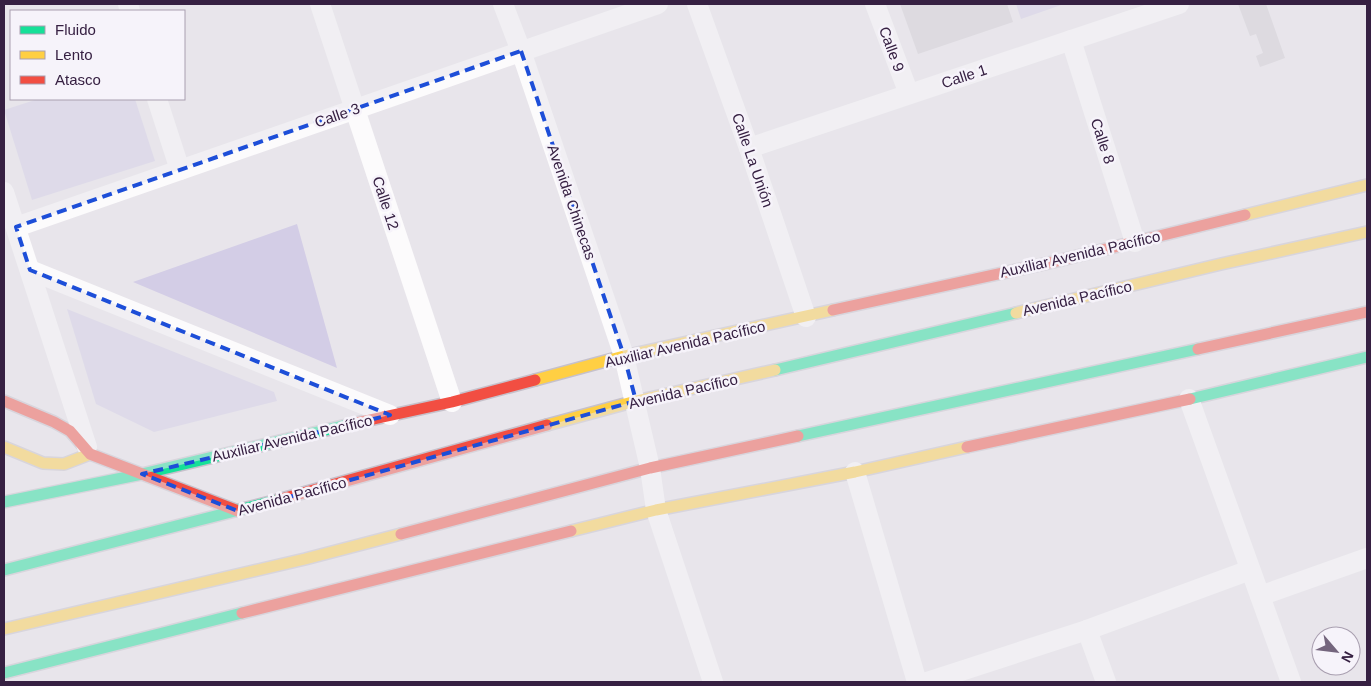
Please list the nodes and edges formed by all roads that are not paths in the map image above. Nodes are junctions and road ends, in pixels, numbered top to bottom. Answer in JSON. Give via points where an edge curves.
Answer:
{"nodes":[{"id":1,"x":320,"y":4,"type":"edge"},
{"id":2,"x":503,"y":4,"type":"edge"},
{"id":3,"x":658,"y":4,"type":"edge"},
{"id":4,"x":697,"y":4,"type":"edge"},
{"id":5,"x":876,"y":4,"type":"edge"},
{"id":6,"x":1179,"y":4,"type":"edge"},
{"id":7,"x":1071,"y":40,"type":"junction"},
{"id":8,"x":521,"y":52,"type":"junction"},
{"id":9,"x":909,"y":94,"type":"junction"},
{"id":10,"x":157,"y":100,"type":"edge"},
{"id":11,"x":355,"y":109,"type":"junction"},
{"id":12,"x":749,"y":148,"type":"junction"},
{"id":13,"x":180,"y":170,"type":"junction"},
{"id":14,"x":1367,"y":185,"type":"edge"},
{"id":15,"x":4,"y":192,"type":"edge"},
{"id":16,"x":16,"y":227,"type":"junction"},
{"id":17,"x":1367,"y":232,"type":"edge"},
{"id":18,"x":1135,"y":242,"type":"junction"},
{"id":19,"x":30,"y":270,"type":"junction"},
{"id":20,"x":1367,"y":312,"type":"edge"},
{"id":21,"x":806,"y":317,"type":"junction"},
{"id":22,"x":624,"y":356,"type":"junction"},
{"id":23,"x":1367,"y":357,"type":"edge"},
{"id":24,"x":1189,"y":399,"type":"junction"},
{"id":25,"x":4,"y":401,"type":"edge"},
{"id":26,"x":636,"y":401,"type":"junction"},
{"id":27,"x":452,"y":402,"type":"junction"},
{"id":28,"x":390,"y":415,"type":"junction"},
{"id":29,"x":4,"y":447,"type":"edge"},
{"id":30,"x":90,"y":454,"type":"junction"},
{"id":31,"x":650,"y":468,"type":"junction"},
{"id":32,"x":855,"y":472,"type":"junction"},
{"id":33,"x":142,"y":474,"type":"junction"},
{"id":34,"x":4,"y":502,"type":"edge"},
{"id":35,"x":656,"y":510,"type":"junction"},
{"id":36,"x":238,"y":511,"type":"junction"},
{"id":37,"x":1367,"y":558,"type":"edge"},
{"id":38,"x":4,"y":570,"type":"edge"},
{"id":39,"x":1250,"y":570,"type":"junction"},
{"id":40,"x":1260,"y":596,"type":"junction"},
{"id":41,"x":4,"y":629,"type":"edge"},
{"id":42,"x":1087,"y":630,"type":"junction"},
{"id":43,"x":4,"y":673,"type":"edge"},
{"id":44,"x":713,"y":682,"type":"edge"},
{"id":45,"x":917,"y":682,"type":"edge"},
{"id":46,"x":926,"y":682,"type":"edge"},
{"id":47,"x":1106,"y":682,"type":"edge"},
{"id":48,"x":1291,"y":682,"type":"edge"}],
"edges":[{"from":1,"to":11,"type":"street","name":"Calle 12"},
{"from":2,"to":8,"type":"street","name":"Avenida Chinecas"},
{"from":3,"to":8,"type":"street","name":"Calle 3"},
{"from":4,"to":12,"type":"street","name":"Calle La Unión"},
{"from":5,"to":9,"type":"street","name":"Calle 9"},
{"from":6,"to":7,"type":"street","name":"Calle 1"},
{"from":7,"to":9,"type":"street","name":"Calle 1"},
{"from":7,"to":18,"type":"street","name":"Calle 8"},
{"from":8,"to":11,"type":"street","name":"Calle 3"},
{"from":8,"to":22,"type":"street","name":"Avenida Chinecas"},
{"from":9,"to":12,"type":"street","name":"Calle 1"},
{"from":10,"to":13,"type":"street"},
{"from":11,"to":13,"type":"street","name":"Calle 3"},
{"from":11,"to":27,"type":"street","name":"Calle 12"},
{"from":12,"to":21,"type":"street","name":"Calle La Unión"},
{"from":13,"to":16,"type":"street","name":"Calle 3"},
{"from":14,"to":18,"type":"main road","name":"Auxiliar Avenida Pacífico"},
{"from":15,"to":16,"type":"street"},
{"from":16,"to":19,"type":"street"},
{"from":17,"to":26,"type":"main road","name":"Avenida Pacífico"},
{"from":18,"to":21,"type":"main road","name":"Auxiliar Avenida Pacífico"},
{"from":19,"to":28,"type":"street"},
{"from":19,"to":30,"type":"street"},
{"from":20,"to":31,"type":"main road"},
{"from":21,"to":22,"type":"main road","name":"Auxiliar Avenida Pacífico"},
{"from":22,"to":26,"type":"street","name":"Avenida Chinecas"},
{"from":22,"to":27,"type":"main road","name":"Auxiliar Avenida Pacífico"},
{"from":23,"to":24,"type":"main road"},
{"from":24,"to":32,"type":"main road"},
{"from":24,"to":39,"type":"street"},
{"from":25,"to":30,"type":"main road","via":[[70,431]]},
{"from":26,"to":31,"type":"street","name":"Avenida Chinecas"},
{"from":26,"to":36,"type":"main road","name":"Avenida Pacífico"},
{"from":27,"to":28,"type":"main road","name":"Auxiliar Avenida Pacífico"},
{"from":28,"to":33,"type":"main road","name":"Auxiliar Avenida Pacífico"},
{"from":29,"to":30,"type":"main road","via":[[43,463],[64,464]]},
{"from":30,"to":33,"type":"main road"},
{"from":31,"to":35,"type":"street"},
{"from":31,"to":41,"type":"main road","via":[[305,559]]},
{"from":32,"to":35,"type":"main road"},
{"from":32,"to":45,"type":"street"},
{"from":33,"to":34,"type":"main road","name":"Auxiliar Avenida Pacífico"},
{"from":33,"to":36,"type":"main road"},
{"from":35,"to":43,"type":"main road"},
{"from":35,"to":44,"type":"street"},
{"from":36,"to":38,"type":"main road","name":"Avenida Pacífico"},
{"from":37,"to":40,"type":"street"},
{"from":39,"to":40,"type":"street"},
{"from":39,"to":42,"type":"street"},
{"from":40,"to":48,"type":"street"},
{"from":42,"to":46,"type":"street"},
{"from":42,"to":47,"type":"street"}]}
